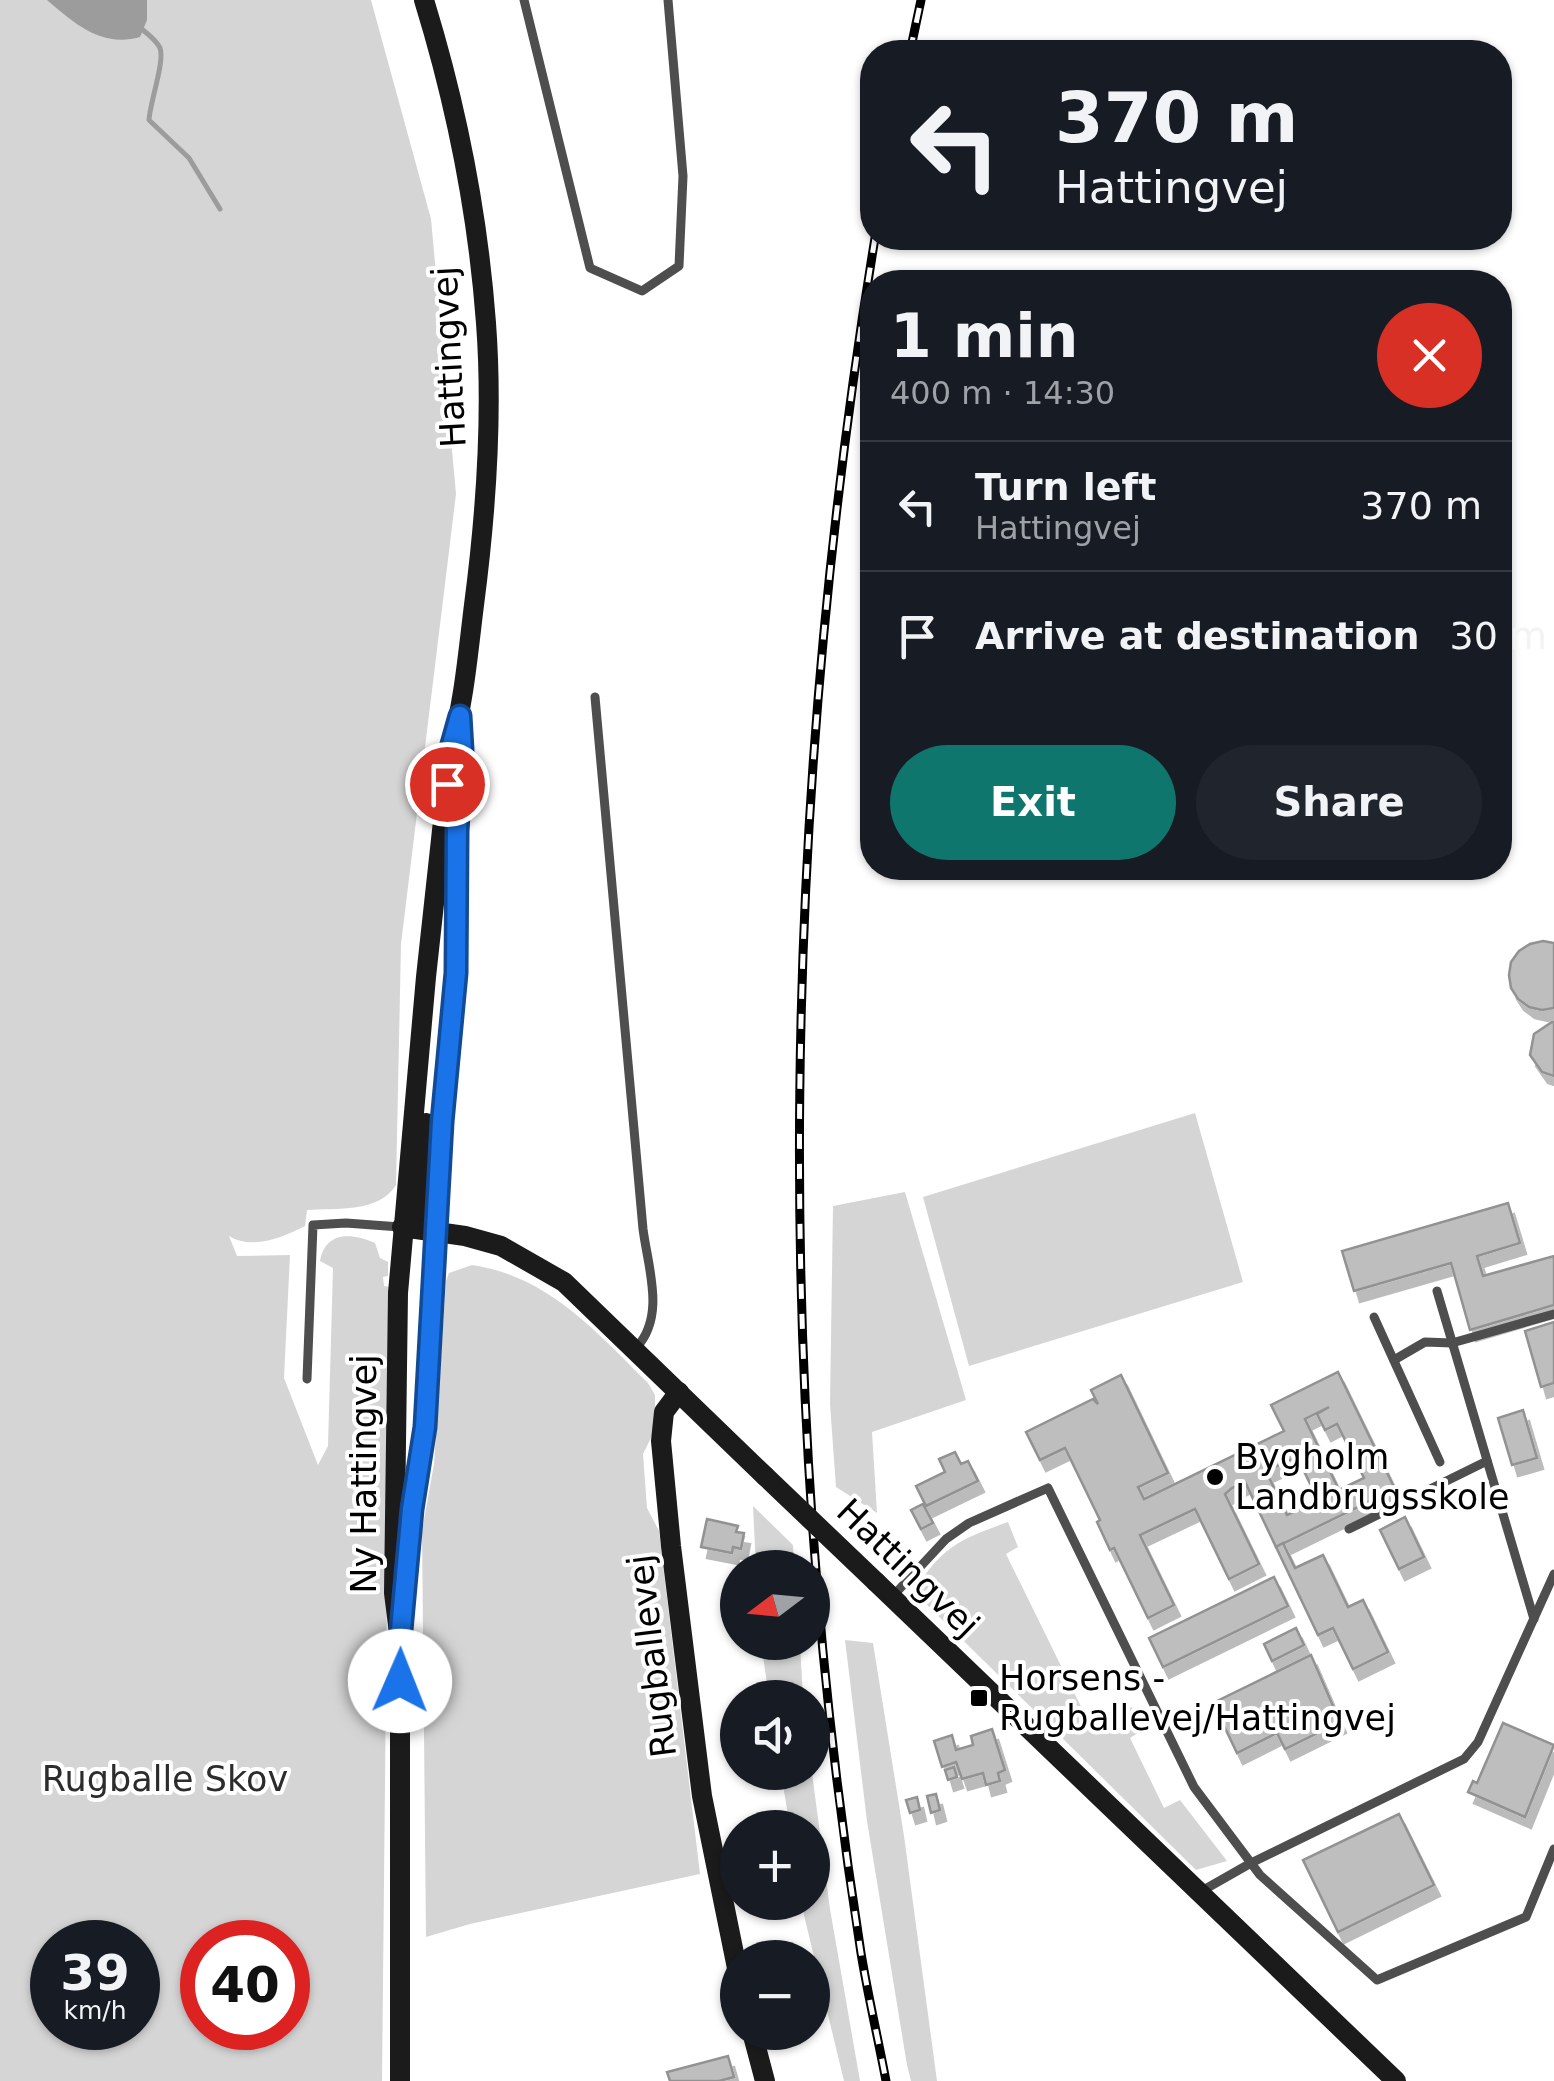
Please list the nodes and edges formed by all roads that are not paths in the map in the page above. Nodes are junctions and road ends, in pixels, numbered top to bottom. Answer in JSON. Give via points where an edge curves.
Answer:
{"nodes":[{"id":1,"x":424,"y":0,"type":"edge"},
{"id":2,"x":524,"y":0,"type":"edge"},
{"id":3,"x":668,"y":0,"type":"edge"},
{"id":4,"x":595,"y":697,"type":"dead end"},
{"id":5,"x":460,"y":716,"type":"junction"},
{"id":6,"x":426,"y":977,"type":"junction"},
{"id":7,"x":402,"y":1227,"type":"junction"},
{"id":8,"x":435,"y":1231,"type":"junction"},
{"id":9,"x":1437,"y":1291,"type":"dead end"},
{"id":10,"x":1554,"y":1314,"type":"edge"},
{"id":11,"x":1374,"y":1317,"type":"dead end"},
{"id":12,"x":1452,"y":1343,"type":"junction"},
{"id":13,"x":636,"y":1348,"type":"junction"},
{"id":14,"x":1394,"y":1360,"type":"junction"},
{"id":15,"x":307,"y":1379,"type":"dead end"},
{"id":16,"x":679,"y":1392,"type":"junction"},
{"id":17,"x":1487,"y":1461,"type":"junction"},
{"id":18,"x":1440,"y":1462,"type":"dead end"},
{"id":19,"x":1349,"y":1529,"type":"dead end"},
{"id":20,"x":1554,"y":1574,"type":"edge"},
{"id":21,"x":892,"y":1596,"type":"junction"},
{"id":22,"x":1534,"y":1619,"type":"junction"},
{"id":23,"x":400,"y":1641,"type":"junction"},
{"id":24,"x":1554,"y":1849,"type":"edge"},
{"id":25,"x":1251,"y":1862,"type":"junction"},
{"id":26,"x":1199,"y":1892,"type":"junction"},
{"id":27,"x":731,"y":1940,"type":"edge"},
{"id":28,"x":756,"y":2050,"type":"edge"},
{"id":29,"x":400,"y":2081,"type":"edge"},
{"id":30,"x":764,"y":2081,"type":"edge"},
{"id":31,"x":1396,"y":2081,"type":"edge"}],
"edges":[{"from":1,"to":5,"type":"street","name":"Hattingvej","via":[[470,200],[486,324],[487,448]]},
{"from":2,"to":3,"type":"lane","via":[[590,268],[642,291],[679,266],[683,176]]},
{"from":4,"to":13,"type":"lane","via":[[655,1314]]},
{"from":5,"to":6,"type":"street","name":"Hattingvej"},
{"from":5,"to":8,"type":"street","name":"Hattingvej","via":[[456,973]]},
{"from":6,"to":7,"type":"street","name":"Hattingvej"},
{"from":6,"to":8,"type":"street","via":[[430,1045],[419,1206]]},
{"from":7,"to":8,"type":"street","name":"Hattingvej"},
{"from":7,"to":15,"type":"lane","via":[[313,1224]]},
{"from":7,"to":23,"type":"street","name":"Ny Hattingvej","via":[[394,1564]]},
{"from":8,"to":13,"type":"street","name":"Hattingvej","via":[[500,1246],[564,1282]]},
{"from":8,"to":23,"type":"street","name":"Hattingvej","via":[[425,1427]]},
{"from":9,"to":12,"type":"lane"},
{"from":10,"to":12,"type":"lane"},
{"from":11,"to":14,"type":"lane"},
{"from":12,"to":14,"type":"lane","via":[[1426,1342]]},
{"from":12,"to":17,"type":"lane"},
{"from":13,"to":16,"type":"street","name":"Hattingvej"},
{"from":14,"to":18,"type":"lane"},
{"from":16,"to":21,"type":"street","name":"Hattingvej","bridge":true},
{"from":16,"to":27,"type":"street","name":"Rugballevej","via":[[664,1412],[661,1441],[669,1526],[702,1796]]},
{"from":17,"to":19,"type":"lane"},
{"from":17,"to":22,"type":"lane"},
{"from":20,"to":22,"type":"lane"},
{"from":21,"to":25,"type":"lane","via":[[969,1523],[1048,1488],[1194,1788]]},
{"from":21,"to":26,"type":"street","name":"Hattingvej"},
{"from":22,"to":25,"type":"lane","via":[[1464,1760]]},
{"from":23,"to":29,"type":"street","name":"Ny Hattingvej"},
{"from":24,"to":25,"type":"lane","via":[[1526,1918],[1377,1980]]},
{"from":25,"to":26,"type":"lane"},
{"from":26,"to":31,"type":"street","name":"Hattingvej"},
{"from":28,"to":30,"type":"street"}]}
